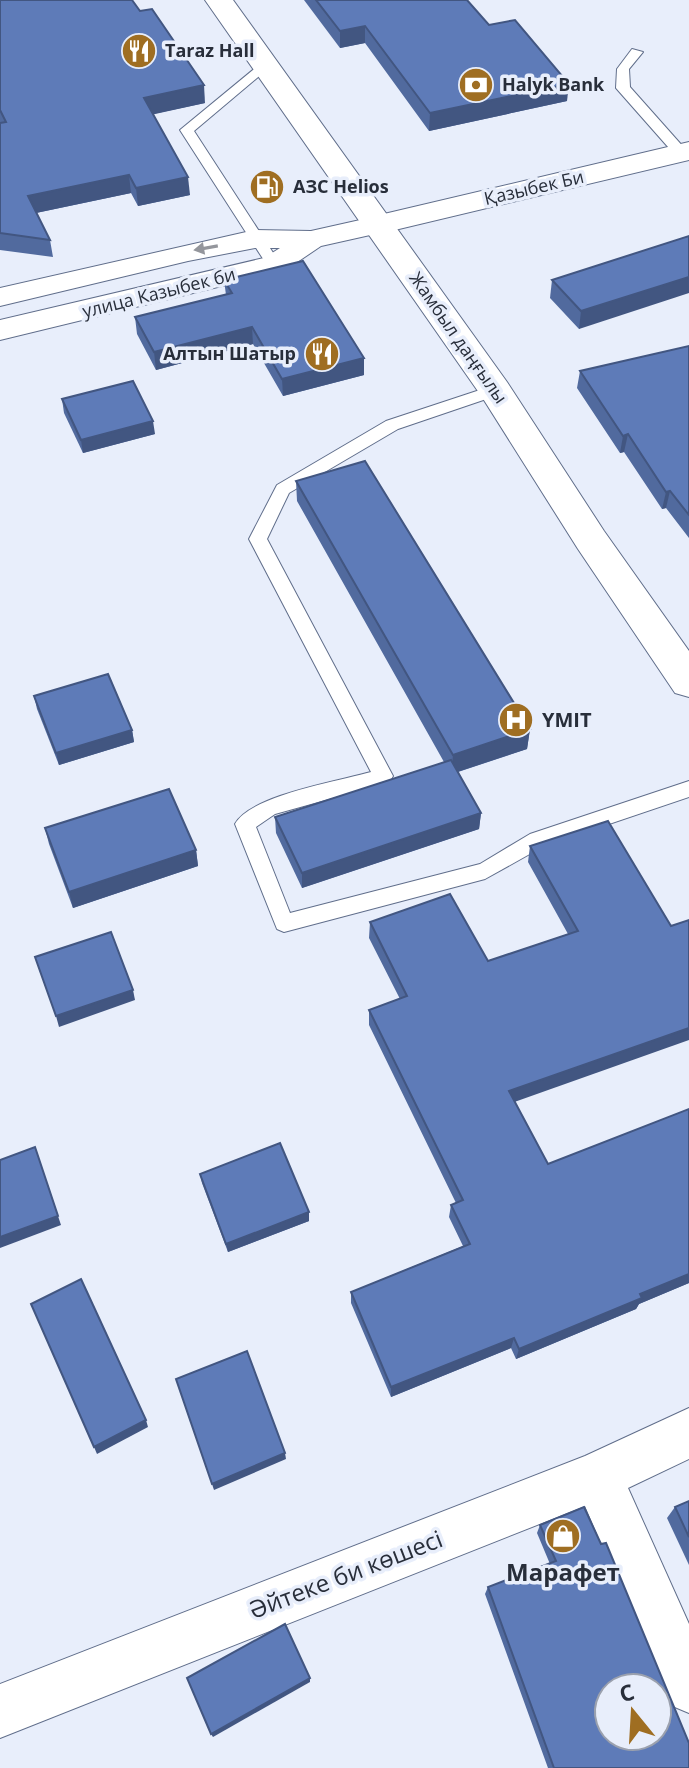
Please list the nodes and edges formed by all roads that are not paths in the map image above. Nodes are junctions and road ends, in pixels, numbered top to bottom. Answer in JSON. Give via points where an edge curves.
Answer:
{"nodes":[{"id":1,"x":219,"y":0,"type":"edge"},
{"id":2,"x":637,"y":52,"type":"dead end"},
{"id":3,"x":265,"y":64,"type":"junction"},
{"id":4,"x":685,"y":152,"type":"edge"},
{"id":5,"x":378,"y":225,"type":"junction"},
{"id":6,"x":255,"y":239,"type":"junction"},
{"id":7,"x":311,"y":240,"type":"junction"},
{"id":8,"x":274,"y":265,"type":"junction"},
{"id":9,"x":0,"y":297,"type":"edge"},
{"id":10,"x":0,"y":330,"type":"edge"},
{"id":11,"x":495,"y":390,"type":"junction"},
{"id":12,"x":689,"y":682,"type":"edge"},
{"id":13,"x":689,"y":789,"type":"edge"},
{"id":14,"x":689,"y":1433,"type":"edge"},
{"id":15,"x":597,"y":1476,"type":"junction"},
{"id":16,"x":689,"y":1686,"type":"edge"},
{"id":17,"x":0,"y":1711,"type":"edge"}],
"edges":[{"from":1,"to":3,"type":"main road","name":"Жамбыл даңғылы"},
{"from":2,"to":4,"type":"lane","via":[[623,69],[623,88]]},
{"from":3,"to":5,"type":"main road","name":"Жамбыл даңғылы"},
{"from":3,"to":6,"type":"lane","via":[[187,130]]},
{"from":4,"to":5,"type":"main road","name":"Қазыбек Би"},
{"from":5,"to":7,"type":"street","name":"улица Казыбек би"},
{"from":5,"to":11,"type":"main road","name":"Жамбыл даңғылы"},
{"from":6,"to":7,"type":"street","name":"улица Казыбек би"},
{"from":6,"to":8,"type":"lane"},
{"from":6,"to":9,"type":"street","name":"улица Казыбек би","one_way":true},
{"from":7,"to":8,"type":"street","name":"улица Казыбек би"},
{"from":8,"to":10,"type":"street","name":"улица Казыбек би"},
{"from":11,"to":12,"type":"main road","name":"Жамбыл даңғылы"},
{"from":11,"to":13,"type":"lane","via":[[392,425],[283,489],[258,539],[383,776],[269,808],[245,824],[284,923],[485,871],[537,840]]},
{"from":14,"to":15,"type":"street","name":"Әйтеке би көшесі"},
{"from":15,"to":16,"type":"street"},
{"from":15,"to":17,"type":"street","name":"Әйтеке би көшесі"}]}
